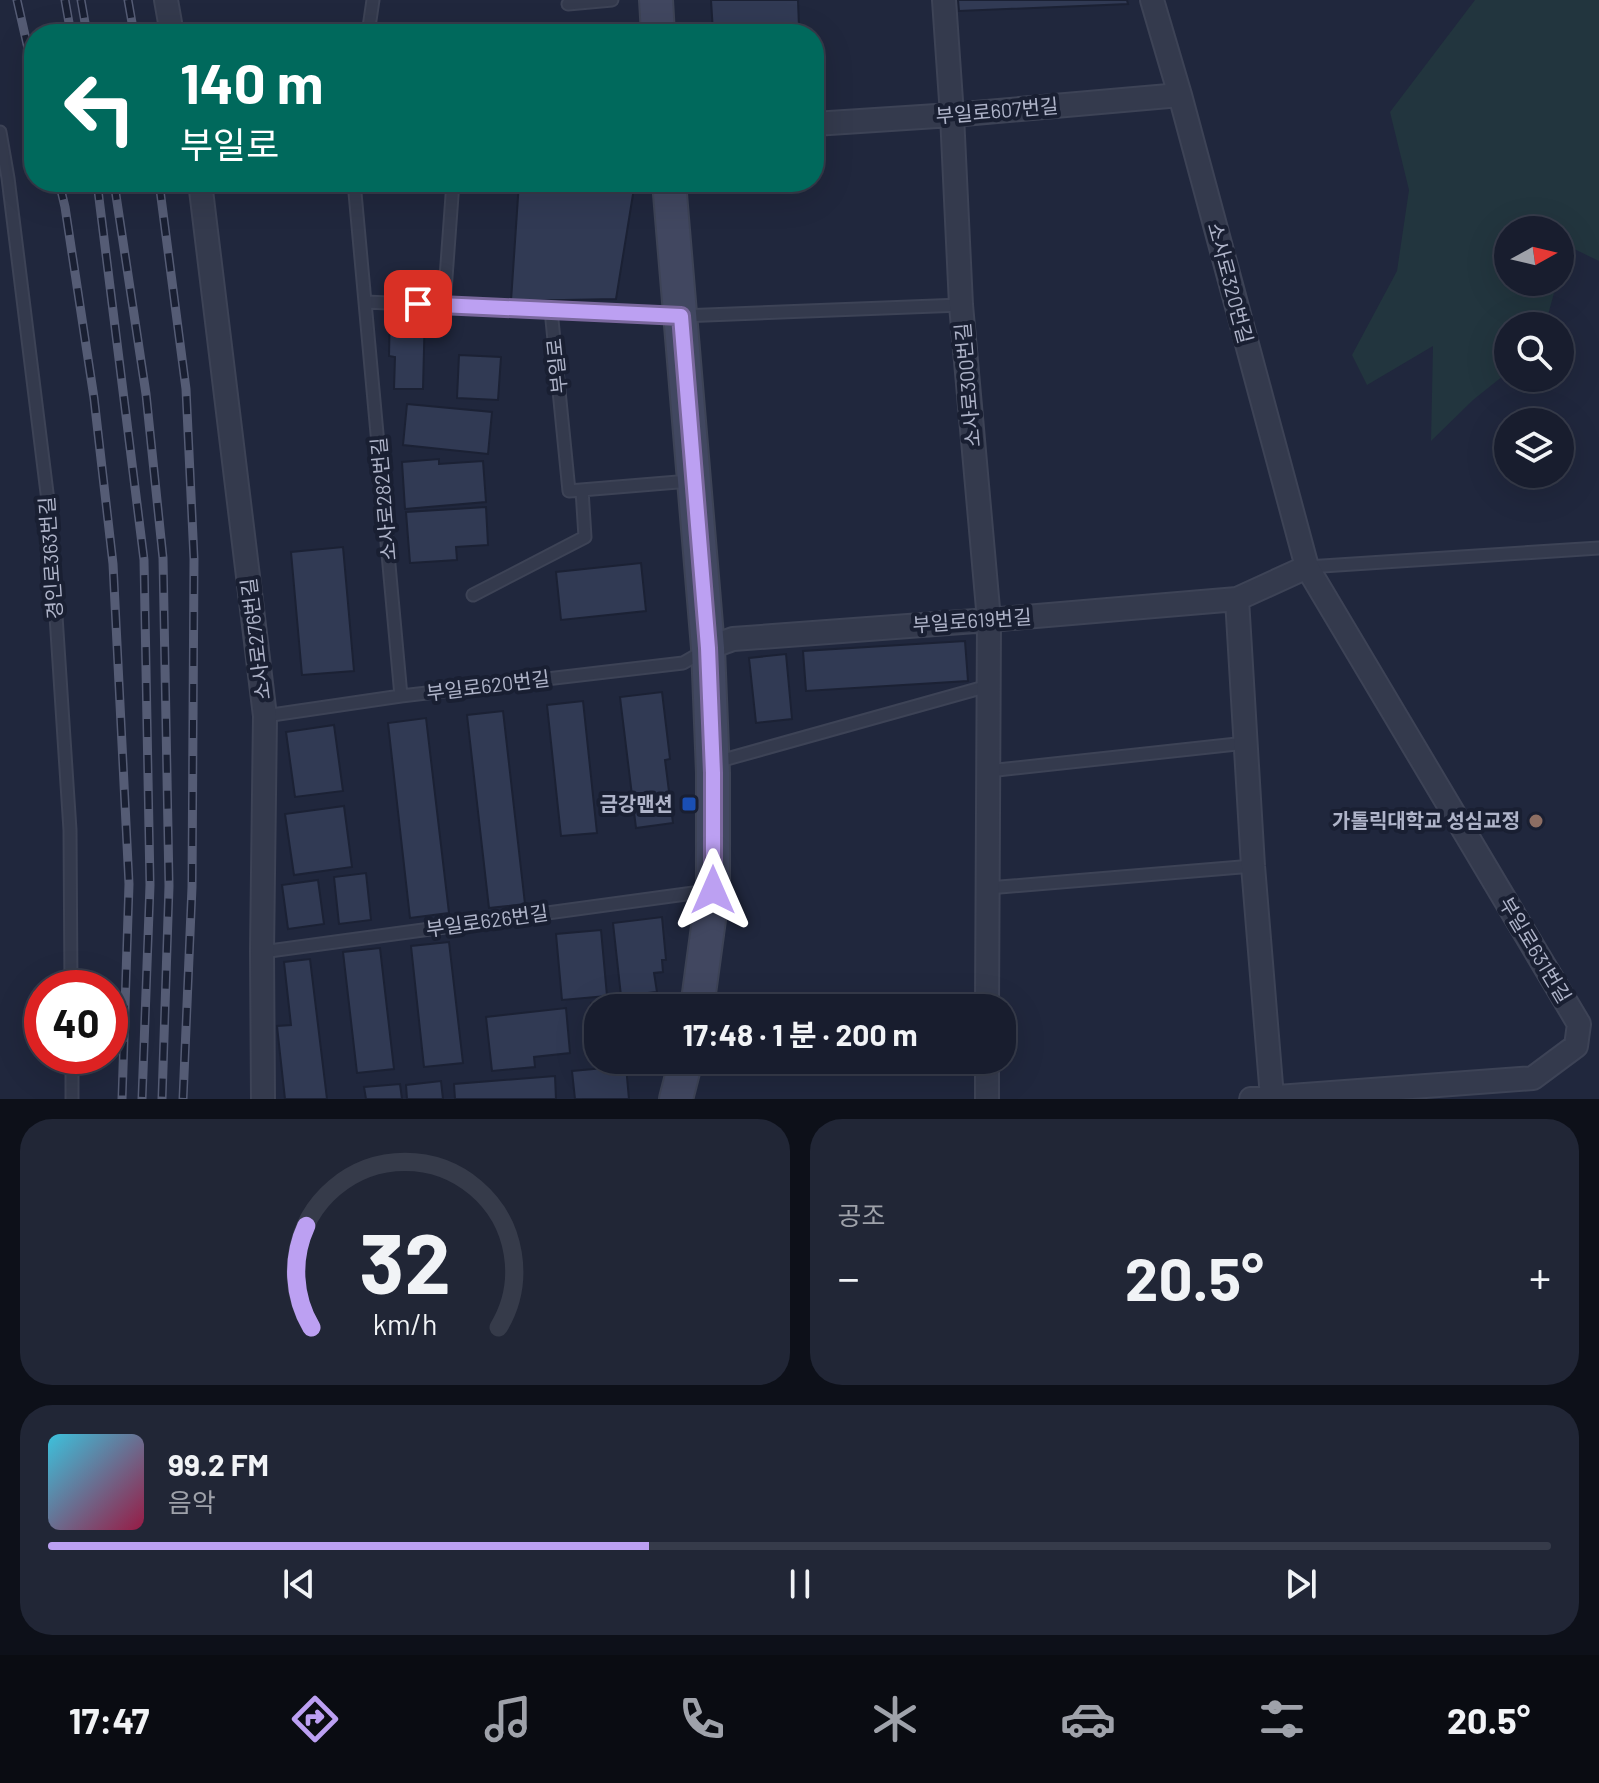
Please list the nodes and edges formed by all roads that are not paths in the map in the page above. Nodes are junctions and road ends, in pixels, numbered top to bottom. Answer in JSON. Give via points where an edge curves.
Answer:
{"nodes":[{"id":1,"x":166,"y":0,"type":"edge"},
{"id":2,"x":373,"y":0,"type":"edge"},
{"id":3,"x":612,"y":0,"type":"edge"},
{"id":4,"x":656,"y":0,"type":"edge"},
{"id":5,"x":944,"y":0,"type":"edge"},
{"id":6,"x":1152,"y":0,"type":"edge"},
{"id":7,"x":568,"y":4,"type":"dead end"},
{"id":8,"x":170,"y":24,"type":"edge"},
{"id":9,"x":369,"y":24,"type":"edge"},
{"id":10,"x":657,"y":24,"type":"edge"},
{"id":11,"x":1180,"y":95,"type":"junction"},
{"id":12,"x":952,"y":115,"type":"junction"},
{"id":13,"x":824,"y":123,"type":"edge"},
{"id":14,"x":0,"y":132,"type":"edge"},
{"id":15,"x":201,"y":192,"type":"edge"},
{"id":16,"x":355,"y":192,"type":"edge"},
{"id":17,"x":452,"y":192,"type":"edge"},
{"id":18,"x":670,"y":192,"type":"edge"},
{"id":19,"x":366,"y":302,"type":"junction"},
{"id":20,"x":444,"y":305,"type":"junction"},
{"id":21,"x":961,"y":305,"type":"junction"},
{"id":22,"x":551,"y":310,"type":"junction"},
{"id":23,"x":681,"y":316,"type":"junction"},
{"id":24,"x":694,"y":480,"type":"junction"},
{"id":25,"x":582,"y":490,"type":"junction"},
{"id":26,"x":1599,"y":548,"type":"edge"},
{"id":27,"x":1307,"y":567,"type":"junction"},
{"id":28,"x":473,"y":595,"type":"dead end"},
{"id":29,"x":1237,"y":599,"type":"junction"},
{"id":30,"x":989,"y":620,"type":"junction"},
{"id":31,"x":708,"y":648,"type":"junction"},
{"id":32,"x":988,"y":686,"type":"junction"},
{"id":33,"x":401,"y":696,"type":"junction"},
{"id":34,"x":265,"y":716,"type":"junction"},
{"id":35,"x":1246,"y":743,"type":"junction"},
{"id":36,"x":713,"y":763,"type":"junction"},
{"id":37,"x":988,"y":771,"type":"junction"},
{"id":38,"x":1253,"y":866,"type":"junction"},
{"id":39,"x":988,"y":888,"type":"junction"},
{"id":40,"x":713,"y":890,"type":"junction"},
{"id":41,"x":262,"y":952,"type":"junction"},
{"id":42,"x":71,"y":970,"type":"edge"},
{"id":43,"x":699,"y":994,"type":"edge"},
{"id":44,"x":987,"y":994,"type":"edge"},
{"id":45,"x":72,"y":1074,"type":"edge"},
{"id":46,"x":682,"y":1074,"type":"edge"},
{"id":47,"x":987,"y":1074,"type":"edge"},
{"id":48,"x":1261,"y":1098,"type":"edge"},
{"id":49,"x":72,"y":1099,"type":"edge"},
{"id":50,"x":263,"y":1099,"type":"edge"},
{"id":51,"x":676,"y":1099,"type":"edge"},
{"id":52,"x":987,"y":1099,"type":"edge"}],
"edges":[{"from":1,"to":8,"type":"street"},
{"from":2,"to":9,"type":"lane"},
{"from":3,"to":7,"type":"lane"},
{"from":4,"to":10,"type":"street"},
{"from":5,"to":12,"type":"street","name":"소사로300번길"},
{"from":6,"to":11,"type":"street","name":"소사로320번길"},
{"from":11,"to":12,"type":"street","name":"부일로607번길"},
{"from":11,"to":27,"type":"street","name":"소사로320번길"},
{"from":12,"to":13,"type":"street","name":"부일로607번길"},
{"from":12,"to":21,"type":"street","name":"소사로300번길"},
{"from":14,"to":42,"type":"lane","name":"경인로363번길","via":[[49,509],[70,830]]},
{"from":15,"to":34,"type":"street","name":"소사로276번길"},
{"from":16,"to":19,"type":"lane","name":"소사로282번길"},
{"from":17,"to":20,"type":"lane"},
{"from":18,"to":23,"type":"street"},
{"from":19,"to":20,"type":"lane"},
{"from":19,"to":33,"type":"lane","name":"소사로282번길"},
{"from":20,"to":22,"type":"lane"},
{"from":21,"to":23,"type":"lane","name":"부일로"},
{"from":21,"to":30,"type":"street","name":"소사로300번길"},
{"from":22,"to":23,"type":"lane","name":"부일로"},
{"from":22,"to":25,"type":"lane","name":"부일로","via":[[569,491]]},
{"from":23,"to":24,"type":"street"},
{"from":24,"to":25,"type":"lane"},
{"from":24,"to":31,"type":"street"},
{"from":25,"to":28,"type":"lane","name":"부일로","via":[[585,537]]},
{"from":26,"to":27,"type":"lane","name":"부일로619번길"},
{"from":27,"to":29,"type":"street","name":"부일로619번길"},
{"from":27,"to":48,"type":"street","name":"부일로631번길","via":[[1579,1024],[1576,1046],[1533,1078]]},
{"from":29,"to":30,"type":"street","name":"부일로619번길"},
{"from":29,"to":35,"type":"street"},
{"from":30,"to":31,"type":"street","name":"부일로619번길","via":[[733,639]]},
{"from":30,"to":32,"type":"street","name":"소사로300번길"},
{"from":31,"to":33,"type":"lane","name":"부일로620번길","via":[[683,663]]},
{"from":31,"to":36,"type":"street"},
{"from":32,"to":36,"type":"lane"},
{"from":32,"to":37,"type":"street","name":"소사로300번길"},
{"from":33,"to":34,"type":"lane","name":"부일로620번길"},
{"from":34,"to":41,"type":"street","name":"소사로276번길"},
{"from":35,"to":37,"type":"lane"},
{"from":35,"to":38,"type":"street"},
{"from":36,"to":40,"type":"street"},
{"from":37,"to":39,"type":"street","name":"소사로300번길"},
{"from":38,"to":39,"type":"lane"},
{"from":38,"to":48,"type":"street"},
{"from":39,"to":44,"type":"street","name":"소사로300번길"},
{"from":40,"to":41,"type":"lane","name":"부일로626번길"},
{"from":40,"to":43,"type":"street"},
{"from":41,"to":50,"type":"street","name":"소사로276번길"},
{"from":45,"to":49,"type":"lane"},
{"from":46,"to":51,"type":"street"},
{"from":47,"to":52,"type":"street"}]}
